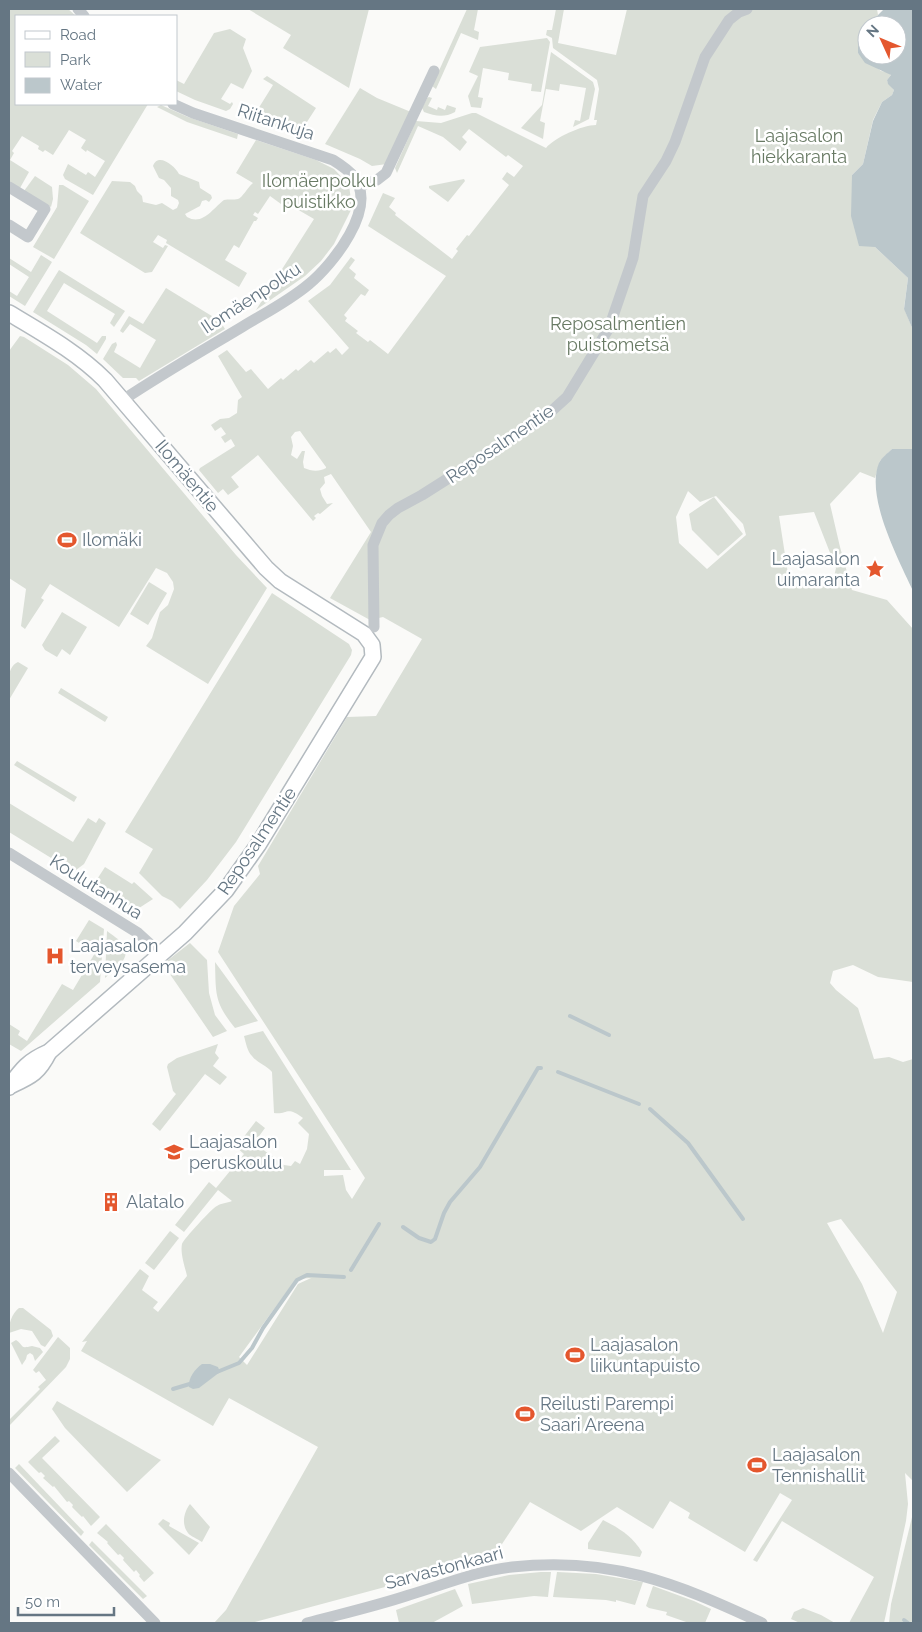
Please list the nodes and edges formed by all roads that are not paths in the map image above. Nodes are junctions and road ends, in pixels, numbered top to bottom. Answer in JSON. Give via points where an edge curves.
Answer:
{"nodes":[{"id":1,"x":747,"y":9,"type":"edge"},
{"id":2,"x":434,"y":71,"type":"dead end"},
{"id":3,"x":175,"y":105,"type":"edge"},
{"id":4,"x":359,"y":186,"type":"junction"},
{"id":5,"x":9,"y":188,"type":"edge"},
{"id":6,"x":9,"y":225,"type":"edge"},
{"id":7,"x":9,"y":313,"type":"edge"},
{"id":8,"x":122,"y":400,"type":"junction"},
{"id":9,"x":371,"y":632,"type":"junction"},
{"id":10,"x":9,"y":854,"type":"edge"},
{"id":11,"x":161,"y":954,"type":"junction"},
{"id":12,"x":9,"y":1087,"type":"edge"},
{"id":13,"x":9,"y":1473,"type":"edge"},
{"id":14,"x":155,"y":1623,"type":"edge"},
{"id":15,"x":307,"y":1623,"type":"edge"},
{"id":16,"x":762,"y":1623,"type":"edge"}],
"edges":[{"from":1,"to":9,"type":"street","name":"Reposalmentie","via":[[729,20],[706,57],[675,142],[643,196],[633,258],[623,289],[609,328],[581,377],[567,397],[545,417],[389,514],[376,533],[373,545]]},
{"from":2,"to":4,"type":"street","via":[[386,173]]},
{"from":3,"to":4,"type":"street","name":"Riitankuja","via":[[334,160],[350,172]]},
{"from":4,"to":8,"type":"street","name":"Ilomäenpolku","via":[[361,204],[347,238],[311,282],[284,302]]},
{"from":5,"to":6,"type":"street","via":[[21,192],[45,210],[28,237]]},
{"from":7,"to":8,"type":"street","name":"Ilomäentie","via":[[80,357]]},
{"from":8,"to":9,"type":"street","name":"Ilomäentie","via":[[266,568],[280,581]]},
{"from":9,"to":11,"type":"street","name":"Reposalmentie","via":[[372,662],[258,845],[226,890]]},
{"from":10,"to":11,"type":"street","name":"Koulutanhua","via":[[138,933]]},
{"from":11,"to":12,"type":"street","name":"Reposalmentie","via":[[49,1052],[34,1059]]},
{"from":13,"to":14,"type":"street"},
{"from":15,"to":16,"type":"street","name":"Sarvastonkaari","via":[[485,1572],[562,1564],[613,1569],[662,1581]]}]}
